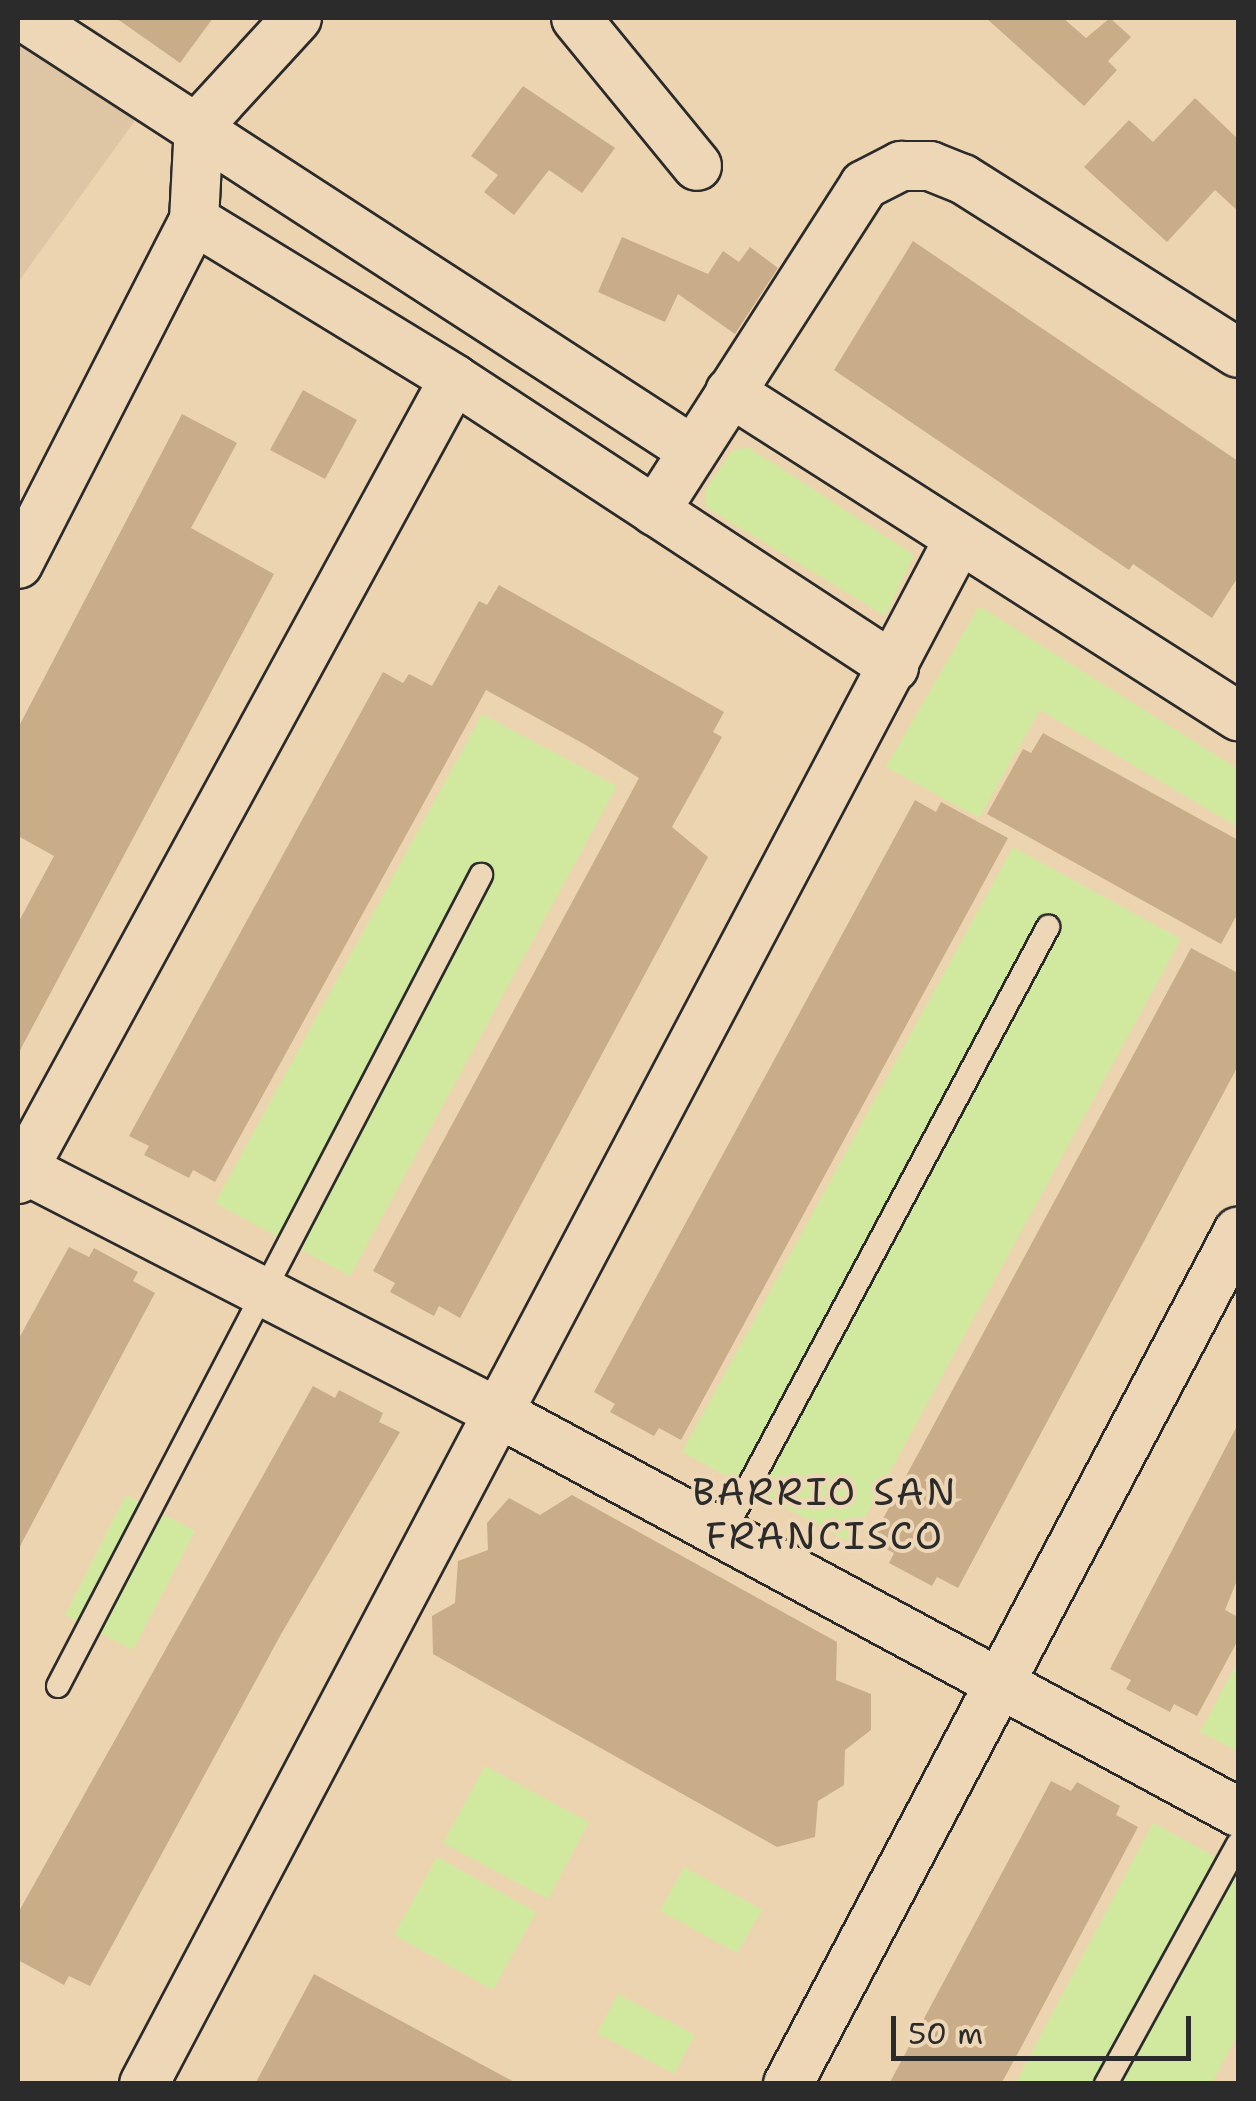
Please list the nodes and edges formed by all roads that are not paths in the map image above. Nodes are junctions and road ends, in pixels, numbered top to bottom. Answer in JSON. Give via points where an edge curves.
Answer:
{"nodes":[{"id":1,"x":26,"y":18,"type":"edge"},
{"id":2,"x":296,"y":18,"type":"edge"},
{"id":3,"x":576,"y":18,"type":"edge"},
{"id":4,"x":199,"y":125,"type":"junction"},
{"id":5,"x":698,"y":166,"type":"dead end"},
{"id":6,"x":194,"y":220,"type":"junction"},
{"id":7,"x":1238,"y":351,"type":"edge"},
{"id":8,"x":454,"y":379,"type":"junction"},
{"id":9,"x":730,"y":392,"type":"junction"},
{"id":10,"x":692,"y":450,"type":"junction"},
{"id":11,"x":655,"y":511,"type":"junction"},
{"id":12,"x":959,"y":539,"type":"junction"},
{"id":13,"x":18,"y":564,"type":"edge"},
{"id":14,"x":894,"y":667,"type":"junction"},
{"id":15,"x":1238,"y":716,"type":"edge"},
{"id":16,"x":482,"y":875,"type":"dead end"},
{"id":17,"x":1048,"y":927,"type":"dead end"},
{"id":18,"x":19,"y":1171,"type":"edge"},
{"id":19,"x":1238,"y":1232,"type":"edge"},
{"id":20,"x":260,"y":1290,"type":"junction"},
{"id":21,"x":495,"y":1411,"type":"junction"},
{"id":22,"x":724,"y":1534,"type":"junction"},
{"id":23,"x":1001,"y":1684,"type":"junction"},
{"id":24,"x":58,"y":1686,"type":"dead end"},
{"id":25,"x":1238,"y":1812,"type":"edge"},
{"id":26,"x":1238,"y":1844,"type":"edge"},
{"id":27,"x":144,"y":2084,"type":"edge"},
{"id":28,"x":788,"y":2084,"type":"edge"},
{"id":29,"x":1106,"y":2084,"type":"edge"}],
"edges":[{"from":1,"to":4,"type":"street"},
{"from":2,"to":4,"type":"street"},
{"from":3,"to":5,"type":"street"},
{"from":4,"to":6,"type":"street"},
{"from":4,"to":10,"type":"street"},
{"from":6,"to":8,"type":"street"},
{"from":6,"to":13,"type":"street"},
{"from":7,"to":9,"type":"street","via":[[962,179],[930,166],[901,166],[864,186]]},
{"from":8,"to":11,"type":"street"},
{"from":8,"to":18,"type":"street"},
{"from":9,"to":10,"type":"street"},
{"from":9,"to":12,"type":"street"},
{"from":10,"to":11,"type":"street"},
{"from":11,"to":14,"type":"street"},
{"from":12,"to":14,"type":"street"},
{"from":12,"to":15,"type":"street"},
{"from":14,"to":21,"type":"street"},
{"from":16,"to":20,"type":"lane"},
{"from":17,"to":22,"type":"lane"},
{"from":18,"to":20,"type":"street"},
{"from":19,"to":23,"type":"street"},
{"from":20,"to":21,"type":"street"},
{"from":20,"to":24,"type":"lane"},
{"from":21,"to":22,"type":"street"},
{"from":21,"to":27,"type":"street"},
{"from":22,"to":23,"type":"street"},
{"from":23,"to":25,"type":"street"},
{"from":23,"to":28,"type":"street"},
{"from":26,"to":29,"type":"lane"}]}
